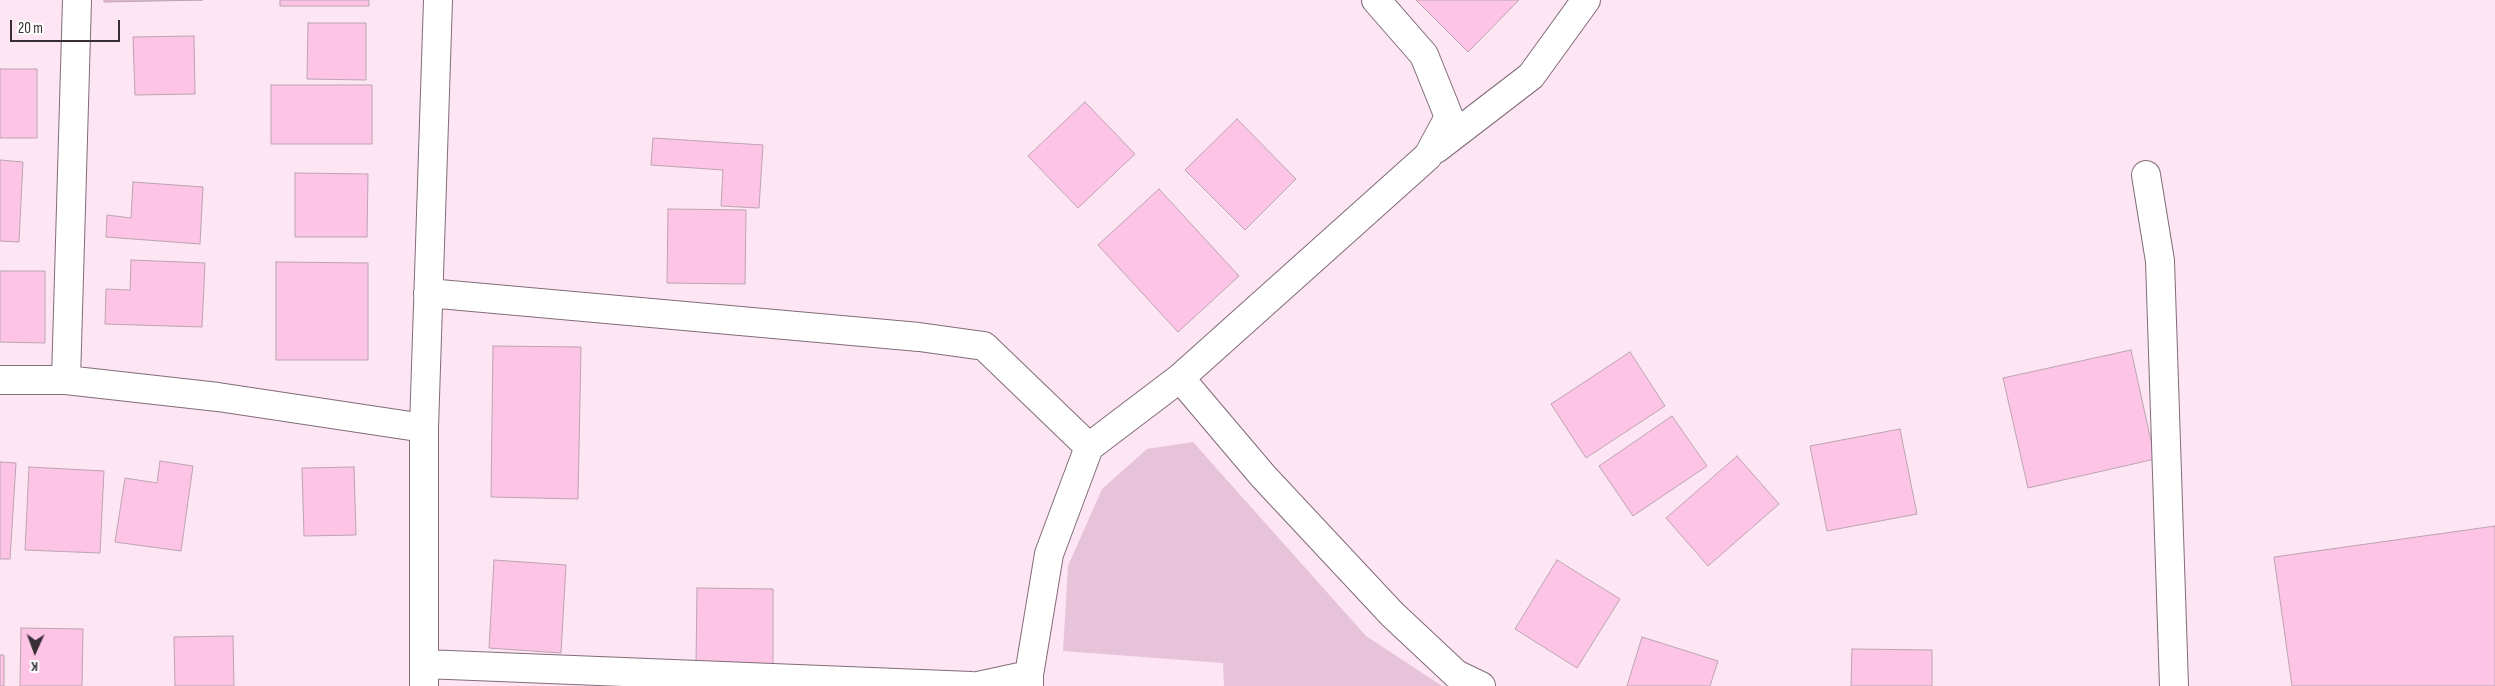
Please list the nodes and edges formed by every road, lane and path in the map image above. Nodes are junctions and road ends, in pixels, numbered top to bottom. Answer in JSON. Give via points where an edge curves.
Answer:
{"nodes":[{"id":1,"x":77,"y":0,"type":"edge"},
{"id":2,"x":438,"y":0,"type":"edge"},
{"id":3,"x":1376,"y":0,"type":"edge"},
{"id":4,"x":1586,"y":0,"type":"edge"},
{"id":5,"x":1428,"y":156,"type":"junction"},
{"id":6,"x":2146,"y":175,"type":"dead end"},
{"id":7,"x":428,"y":293,"type":"junction"},
{"id":8,"x":1180,"y":378,"type":"junction"},
{"id":9,"x":0,"y":380,"type":"edge"},
{"id":10,"x":66,"y":380,"type":"junction"},
{"id":11,"x":424,"y":428,"type":"junction"},
{"id":12,"x":1089,"y":447,"type":"junction"},
{"id":13,"x":424,"y":675,"type":"edge"},
{"id":14,"x":1029,"y":680,"type":"edge"},
{"id":15,"x":971,"y":686,"type":"edge"},
{"id":16,"x":978,"y":686,"type":"edge"},
{"id":17,"x":1481,"y":686,"type":"edge"},
{"id":18,"x":2174,"y":686,"type":"edge"}],
"edges":[{"from":1,"to":10,"type":"street"},
{"from":2,"to":7,"type":"street"},
{"from":3,"to":5,"type":"street","via":[[1424,55],[1449,117]]},
{"from":4,"to":5,"type":"street","via":[[1531,76]]},
{"from":5,"to":8,"type":"street"},
{"from":6,"to":18,"type":"street","via":[[2160,261]]},
{"from":7,"to":11,"type":"street"},
{"from":7,"to":12,"type":"street","via":[[919,337],[984,346]]},
{"from":8,"to":12,"type":"street"},
{"from":8,"to":17,"type":"street","via":[[1263,476],[1392,614],[1456,674]]},
{"from":9,"to":10,"type":"street"},
{"from":10,"to":11,"type":"street","via":[[218,397]]},
{"from":11,"to":13,"type":"street"},
{"from":12,"to":14,"type":"street","via":[[1049,554]]},
{"from":13,"to":15,"type":"street"},
{"from":14,"to":16,"type":"street"}]}
